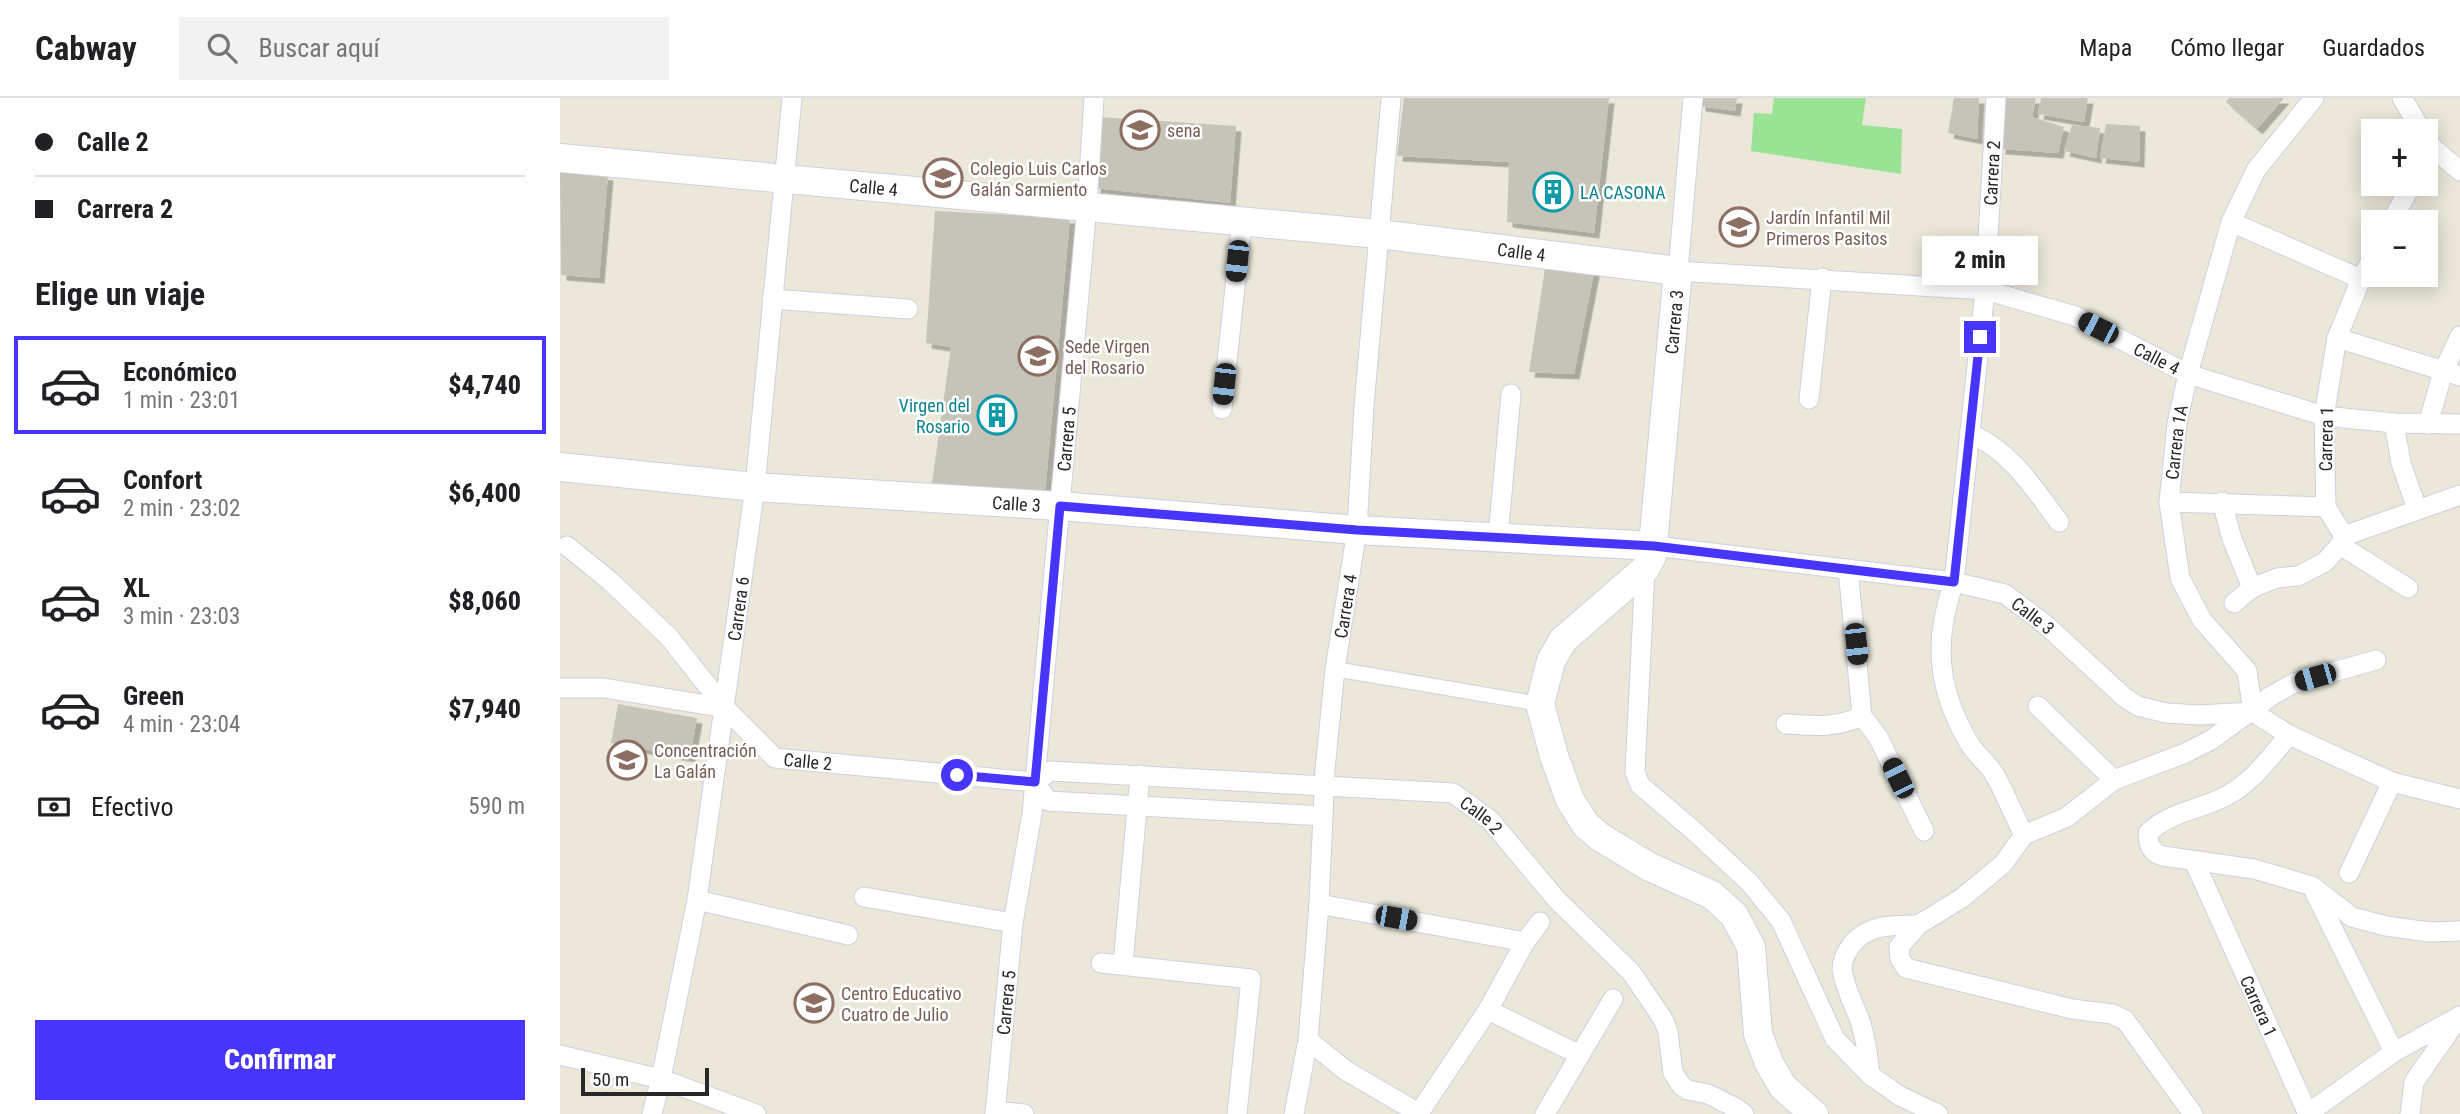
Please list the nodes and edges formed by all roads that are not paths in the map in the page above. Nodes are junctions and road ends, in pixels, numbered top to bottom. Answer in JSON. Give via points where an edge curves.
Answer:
{"nodes":[{"id":1,"x":792,"y":98,"type":"edge"},
{"id":2,"x":1094,"y":98,"type":"edge"},
{"id":3,"x":1391,"y":98,"type":"edge"},
{"id":4,"x":1693,"y":98,"type":"edge"},
{"id":5,"x":1996,"y":98,"type":"edge"},
{"id":6,"x":2314,"y":98,"type":"edge"},
{"id":7,"x":2402,"y":98,"type":"edge"},
{"id":8,"x":2413,"y":119,"type":"edge"},
{"id":9,"x":2438,"y":153,"type":"edge"},
{"id":10,"x":560,"y":158,"type":"edge"},
{"id":11,"x":2460,"y":171,"type":"edge"},
{"id":12,"x":783,"y":180,"type":"junction"},
{"id":13,"x":1087,"y":206,"type":"junction"},
{"id":14,"x":1242,"y":221,"type":"junction"},
{"id":15,"x":2231,"y":222,"type":"junction"},
{"id":16,"x":1379,"y":234,"type":"junction"},
{"id":17,"x":1678,"y":271,"type":"junction"},
{"id":18,"x":1822,"y":278,"type":"junction"},
{"id":19,"x":2361,"y":279,"type":"joint"},
{"id":20,"x":1985,"y":290,"type":"junction"},
{"id":21,"x":772,"y":299,"type":"junction"},
{"id":22,"x":908,"y":309,"type":"dead end"},
{"id":23,"x":2460,"y":336,"type":"edge"},
{"id":24,"x":2337,"y":338,"type":"junction"},
{"id":25,"x":2188,"y":374,"type":"junction"},
{"id":26,"x":2452,"y":374,"type":"edge"},
{"id":27,"x":1511,"y":394,"type":"dead end"},
{"id":28,"x":1809,"y":399,"type":"dead end"},
{"id":29,"x":1222,"y":409,"type":"dead end"},
{"id":30,"x":2324,"y":416,"type":"junction"},
{"id":31,"x":2395,"y":423,"type":"junction"},
{"id":32,"x":2428,"y":424,"type":"junction"},
{"id":33,"x":2460,"y":424,"type":"edge"},
{"id":34,"x":1969,"y":433,"type":"junction"},
{"id":35,"x":560,"y":467,"type":"edge"},
{"id":36,"x":755,"y":486,"type":"junction"},
{"id":37,"x":2460,"y":495,"type":"edge"},
{"id":38,"x":2169,"y":502,"type":"junction"},
{"id":39,"x":2222,"y":502,"type":"junction"},
{"id":40,"x":1060,"y":506,"type":"junction"},
{"id":41,"x":2326,"y":507,"type":"junction"},
{"id":42,"x":2417,"y":509,"type":"junction"},
{"id":43,"x":2059,"y":522,"type":"dead end"},
{"id":44,"x":1357,"y":530,"type":"junction"},
{"id":45,"x":1498,"y":537,"type":"junction"},
{"id":46,"x":2342,"y":541,"type":"junction"},
{"id":47,"x":566,"y":546,"type":"dead end"},
{"id":48,"x":1650,"y":558,"type":"junction"},
{"id":49,"x":1848,"y":569,"type":"junction"},
{"id":50,"x":1954,"y":582,"type":"junction"},
{"id":51,"x":2252,"y":588,"type":"junction"},
{"id":52,"x":2408,"y":588,"type":"dead end"},
{"id":53,"x":2234,"y":603,"type":"dead end"},
{"id":54,"x":2376,"y":660,"type":"dead end"},
{"id":55,"x":1335,"y":670,"type":"junction"},
{"id":56,"x":560,"y":688,"type":"edge"},
{"id":57,"x":1540,"y":704,"type":"junction"},
{"id":58,"x":2038,"y":706,"type":"dead end"},
{"id":59,"x":724,"y":708,"type":"junction"},
{"id":60,"x":2253,"y":712,"type":"junction"},
{"id":61,"x":1863,"y":716,"type":"junction"},
{"id":62,"x":1786,"y":724,"type":"dead end"},
{"id":63,"x":2289,"y":735,"type":"junction"},
{"id":64,"x":1140,"y":775,"type":"junction"},
{"id":65,"x":2114,"y":780,"type":"junction"},
{"id":66,"x":1035,"y":782,"type":"junction"},
{"id":67,"x":2392,"y":782,"type":"junction"},
{"id":68,"x":1325,"y":785,"type":"junction"},
{"id":69,"x":2460,"y":799,"type":"edge"},
{"id":70,"x":1139,"y":806,"type":"junction"},
{"id":71,"x":1323,"y":816,"type":"junction"},
{"id":72,"x":1924,"y":831,"type":"dead end"},
{"id":73,"x":2024,"y":835,"type":"junction"},
{"id":74,"x":2194,"y":861,"type":"junction"},
{"id":75,"x":2349,"y":873,"type":"dead end"},
{"id":76,"x":2312,"y":886,"type":"junction"},
{"id":77,"x":864,"y":897,"type":"dead end"},
{"id":78,"x":697,"y":900,"type":"junction"},
{"id":79,"x":1319,"y":904,"type":"junction"},
{"id":80,"x":1540,"y":922,"type":"dead end"},
{"id":81,"x":1013,"y":923,"type":"junction"},
{"id":82,"x":1918,"y":925,"type":"junction"},
{"id":83,"x":2460,"y":931,"type":"edge"},
{"id":84,"x":848,"y":935,"type":"dead end"},
{"id":85,"x":1525,"y":942,"type":"junction"},
{"id":86,"x":1101,"y":963,"type":"dead end"},
{"id":87,"x":1123,"y":964,"type":"junction"},
{"id":88,"x":1613,"y":999,"type":"dead end"},
{"id":89,"x":1488,"y":1010,"type":"junction"},
{"id":90,"x":2460,"y":1016,"type":"edge"},
{"id":91,"x":1308,"y":1040,"type":"junction"},
{"id":92,"x":2394,"y":1052,"type":"junction"},
{"id":93,"x":1578,"y":1054,"type":"junction"},
{"id":94,"x":560,"y":1055,"type":"edge"},
{"id":95,"x":1870,"y":1075,"type":"junction"},
{"id":96,"x":662,"y":1079,"type":"junction"},
{"id":97,"x":995,"y":1113,"type":"edge"},
{"id":98,"x":652,"y":1114,"type":"edge"},
{"id":99,"x":756,"y":1114,"type":"edge"},
{"id":100,"x":1024,"y":1114,"type":"edge"},
{"id":101,"x":1237,"y":1114,"type":"edge"},
{"id":102,"x":1294,"y":1114,"type":"edge"},
{"id":103,"x":1420,"y":1114,"type":"edge"},
{"id":104,"x":1545,"y":1114,"type":"edge"},
{"id":105,"x":1744,"y":1114,"type":"edge"},
{"id":106,"x":1814,"y":1114,"type":"edge"},
{"id":107,"x":1938,"y":1114,"type":"edge"},
{"id":108,"x":2193,"y":1114,"type":"edge"},
{"id":109,"x":2308,"y":1114,"type":"edge"},
{"id":110,"x":2410,"y":1114,"type":"edge"}],
"edges":[{"from":1,"to":12,"type":"street","name":"Carrera 6"},
{"from":2,"to":13,"type":"street","name":"Carrera 5"},
{"from":3,"to":16,"type":"street","name":"Carrera 4"},
{"from":4,"to":17,"type":"street","name":"Carrera 3"},
{"from":5,"to":20,"type":"street","name":"Carrera 2"},
{"from":6,"to":15,"type":"street","name":"Carrera 1A","via":[[2256,170]]},
{"from":7,"to":8,"type":"street"},
{"from":9,"to":11,"type":"street"},
{"from":10,"to":12,"type":"main road","name":"Calle 4"},
{"from":12,"to":13,"type":"main road","name":"Calle 4"},
{"from":12,"to":21,"type":"street","name":"Carrera 6"},
{"from":13,"to":14,"type":"main road","name":"Calle 4"},
{"from":13,"to":40,"type":"street","name":"Carrera 5"},
{"from":14,"to":16,"type":"main road","name":"Calle 4"},
{"from":14,"to":29,"type":"street"},
{"from":15,"to":19,"type":"street"},
{"from":15,"to":25,"type":"street","name":"Carrera 1A"},
{"from":16,"to":17,"type":"main road","name":"Calle 4"},
{"from":16,"to":44,"type":"street","name":"Carrera 4"},
{"from":17,"to":18,"type":"street","name":"Calle 4"},
{"from":17,"to":48,"type":"main road","name":"Carrera 3"},
{"from":18,"to":20,"type":"street","name":"Calle 4"},
{"from":18,"to":28,"type":"street"},
{"from":19,"to":24,"type":"street","name":"Carrera 1"},
{"from":20,"to":25,"type":"street","name":"Calle 4","via":[[2075,316]]},
{"from":20,"to":34,"type":"street","name":"Carrera 2"},
{"from":21,"to":22,"type":"street"},
{"from":21,"to":36,"type":"street","name":"Carrera 6"},
{"from":23,"to":26,"type":"street"},
{"from":24,"to":26,"type":"street"},
{"from":24,"to":30,"type":"street","name":"Carrera 1"},
{"from":25,"to":30,"type":"street","name":"Calle 4"},
{"from":25,"to":38,"type":"street","name":"Carrera 1A","via":[[2177,424]]},
{"from":26,"to":32,"type":"street"},
{"from":27,"to":45,"type":"street"},
{"from":30,"to":31,"type":"street","name":"Calle 4"},
{"from":30,"to":41,"type":"street","name":"Carrera 1"},
{"from":31,"to":32,"type":"street","name":"Calle 4"},
{"from":31,"to":42,"type":"street","via":[[2401,463]]},
{"from":32,"to":33,"type":"street","name":"Calle 4"},
{"from":34,"to":43,"type":"street","via":[[1986,440],[2016,464]]},
{"from":34,"to":50,"type":"street","name":"Carrera 2"},
{"from":35,"to":36,"type":"main road","name":"Calle 3"},
{"from":36,"to":40,"type":"main road","name":"Calle 3"},
{"from":36,"to":59,"type":"street","name":"Carrera 6"},
{"from":37,"to":42,"type":"street"},
{"from":38,"to":39,"type":"street"},
{"from":38,"to":60,"type":"street","name":"Carrera 1A","via":[[2180,578],[2202,620],[2247,671]]},
{"from":39,"to":41,"type":"street"},
{"from":39,"to":51,"type":"street"},
{"from":40,"to":44,"type":"main road","name":"Calle 3"},
{"from":40,"to":66,"type":"street","name":"Carrera 5"},
{"from":41,"to":46,"type":"street"},
{"from":42,"to":46,"type":"street"},
{"from":44,"to":45,"type":"main road","name":"Calle 3"},
{"from":44,"to":55,"type":"street","name":"Carrera 4"},
{"from":45,"to":48,"type":"main road","name":"Calle 3"},
{"from":46,"to":51,"type":"street","via":[[2325,562],[2298,576]]},
{"from":46,"to":52,"type":"street"},
{"from":47,"to":59,"type":"street","name":"Calle 2","via":[[669,637]]},
{"from":48,"to":49,"type":"street","name":"Calle 3"},
{"from":48,"to":57,"type":"main road","via":[[1563,640],[1551,661]]},
{"from":48,"to":95,"type":"street","name":"Carrera 3","via":[[1635,772],[1640,785],[1767,903],[1788,935],[1835,1039]]},
{"from":49,"to":50,"type":"street","name":"Calle 3"},
{"from":49,"to":61,"type":"street"},
{"from":50,"to":60,"type":"street","name":"Calle 3","via":[[2005,594],[2138,706],[2199,715]]},
{"from":50,"to":73,"type":"street","name":"Carrera 2","via":[[1945,607],[1939,658],[1945,689],[1970,745],[1995,774]]},
{"from":51,"to":53,"type":"street"},
{"from":54,"to":60,"type":"street","via":[[2294,683]]},
{"from":55,"to":57,"type":"street"},
{"from":55,"to":68,"type":"street","name":"Carrera 4"},
{"from":56,"to":59,"type":"street","via":[[604,688]]},
{"from":57,"to":106,"type":"main road","via":[[1570,800],[1586,825],[1648,866],[1712,895],[1734,915],[1751,947],[1758,1034],[1769,1063],[1783,1087]]},
{"from":58,"to":65,"type":"street"},
{"from":59,"to":66,"type":"street","name":"Calle 2","via":[[775,758]]},
{"from":59,"to":78,"type":"street","name":"Carrera 6"},
{"from":60,"to":63,"type":"street"},
{"from":60,"to":65,"type":"street","via":[[2183,754]]},
{"from":61,"to":62,"type":"street","via":[[1819,727]]},
{"from":61,"to":72,"type":"street"},
{"from":63,"to":67,"type":"street"},
{"from":63,"to":74,"type":"street","via":[[2248,782],[2215,801],[2168,817],[2148,833],[2157,855]]},
{"from":64,"to":66,"type":"street","name":"Calle 2","via":[[1051,771]]},
{"from":64,"to":68,"type":"street","name":"Calle 2"},
{"from":64,"to":70,"type":"street"},
{"from":65,"to":73,"type":"street","via":[[2067,817]]},
{"from":66,"to":70,"type":"street","via":[[1048,801]]},
{"from":66,"to":81,"type":"street","name":"Carrera 5"},
{"from":67,"to":69,"type":"street"},
{"from":67,"to":75,"type":"street"},
{"from":68,"to":71,"type":"street","name":"Carrera 4"},
{"from":68,"to":105,"type":"street","name":"Calle 2","via":[[1453,793],[1490,820],[1557,900],[1631,972],[1663,1019],[1677,1080],[1688,1090],[1708,1094]]},
{"from":70,"to":71,"type":"street"},
{"from":70,"to":87,"type":"street"},
{"from":71,"to":79,"type":"street","name":"Carrera 4"},
{"from":73,"to":82,"type":"street","via":[[2003,864],[1982,882]]},
{"from":74,"to":76,"type":"street","via":[[2254,869]]},
{"from":74,"to":109,"type":"street","name":"Carrera 1"},
{"from":76,"to":83,"type":"street","via":[[2352,917],[2429,932]]},
{"from":76,"to":92,"type":"street"},
{"from":77,"to":81,"type":"street"},
{"from":78,"to":84,"type":"street"},
{"from":78,"to":96,"type":"street","name":"Carrera 6"},
{"from":79,"to":85,"type":"street"},
{"from":79,"to":91,"type":"street","name":"Carrera 4"},
{"from":80,"to":85,"type":"street"},
{"from":81,"to":97,"type":"street","name":"Carrera 5"},
{"from":82,"to":95,"type":"street","via":[[1867,931],[1844,958],[1844,978],[1861,1023]]},
{"from":82,"to":108,"type":"street","via":[[1899,947],[1906,968],[2125,1020]]},
{"from":85,"to":89,"type":"street"},
{"from":86,"to":87,"type":"street"},
{"from":87,"to":101,"type":"street","via":[[1251,979]]},
{"from":88,"to":93,"type":"street"},
{"from":89,"to":93,"type":"street"},
{"from":89,"to":103,"type":"street"},
{"from":90,"to":92,"type":"street"},
{"from":90,"to":110,"type":"street","via":[[2414,1082]]},
{"from":91,"to":102,"type":"street","name":"Carrera 4"},
{"from":91,"to":103,"type":"street","via":[[1345,1070]]},
{"from":92,"to":109,"type":"street"},
{"from":93,"to":104,"type":"street"},
{"from":94,"to":96,"type":"street"},
{"from":95,"to":107,"type":"street"},
{"from":96,"to":98,"type":"street","name":"Carrera 6"},
{"from":96,"to":99,"type":"street"},
{"from":97,"to":100,"type":"street"}]}
